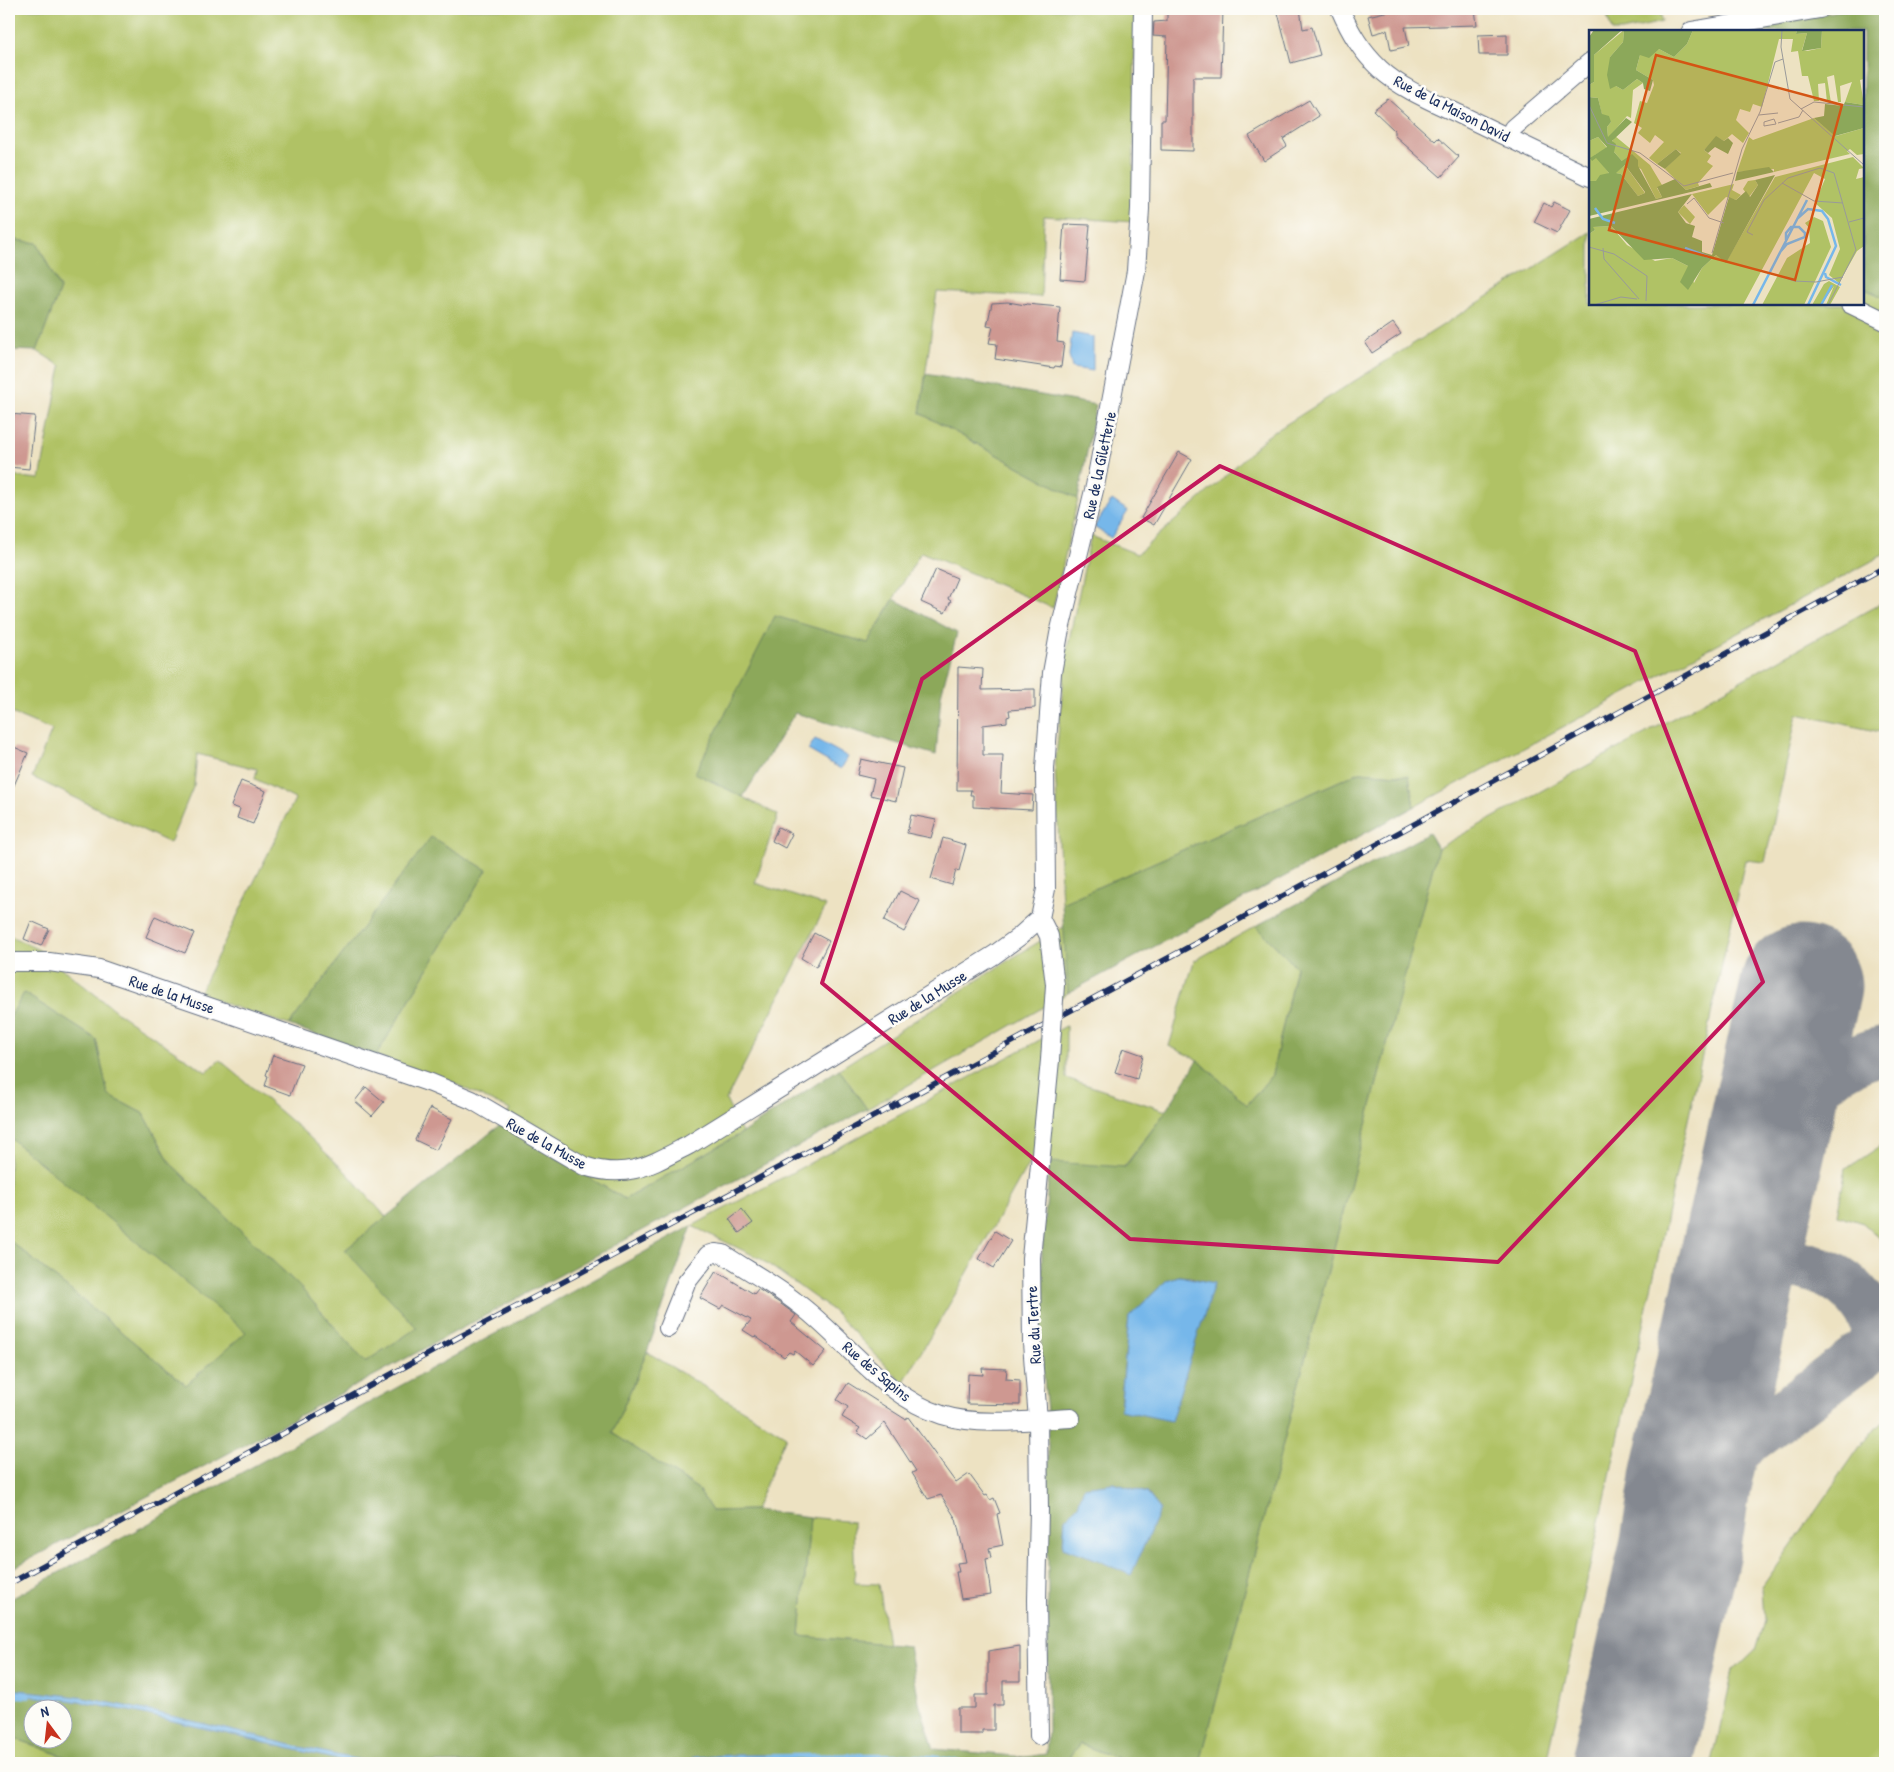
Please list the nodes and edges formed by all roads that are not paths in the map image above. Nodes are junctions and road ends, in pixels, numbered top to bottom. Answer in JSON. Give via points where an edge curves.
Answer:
{"nodes":[{"id":1,"x":1143,"y":9,"type":"edge"},
{"id":2,"x":1340,"y":9,"type":"edge"},
{"id":3,"x":1820,"y":9,"type":"edge"},
{"id":4,"x":1697,"y":30,"type":"edge"},
{"id":5,"x":1589,"y":63,"type":"edge"},
{"id":6,"x":1508,"y":138,"type":"junction"},
{"id":7,"x":1589,"y":177,"type":"edge"},
{"id":8,"x":1852,"y":305,"type":"edge"},
{"id":9,"x":1885,"y":321,"type":"edge"},
{"id":10,"x":1040,"y":918,"type":"junction"},
{"id":11,"x":9,"y":962,"type":"edge"},
{"id":12,"x":668,"y":1328,"type":"dead end"},
{"id":13,"x":1071,"y":1418,"type":"dead end"},
{"id":14,"x":1038,"y":1420,"type":"junction"},
{"id":15,"x":1039,"y":1736,"type":"dead end"}],
"edges":[{"from":1,"to":10,"type":"street","name":"Rue de la Giletterie","via":[[1136,271],[1096,486],[1052,673],[1045,769],[1046,889]]},
{"from":2,"to":6,"type":"street","name":"Rue de la Maison David","via":[[1356,42],[1382,70],[1398,82]]},
{"from":3,"to":4,"type":"street"},
{"from":5,"to":6,"type":"street","via":[[1513,128]]},
{"from":6,"to":7,"type":"street","name":"Rue de la Maison David"},
{"from":8,"to":9,"type":"street"},
{"from":10,"to":11,"type":"street","name":"Rue de la Musse","via":[[994,955],[688,1145],[637,1170],[622,1172],[602,1172],[584,1166],[472,1100],[431,1082],[99,970],[49,962]]},
{"from":10,"to":14,"type":"street","name":"Rue du Tertre","bridge":true,"via":[[1049,936],[1055,985],[1031,1258],[1032,1343]]},
{"from":12,"to":14,"type":"street","name":"Rue des Sapins","via":[[686,1284],[708,1255],[723,1254],[796,1302],[889,1386],[915,1404],[944,1416],[990,1421]]},
{"from":13,"to":14,"type":"street","name":"Rue des Sapins"},
{"from":14,"to":15,"type":"street","name":"Rue du Tertre"}]}
